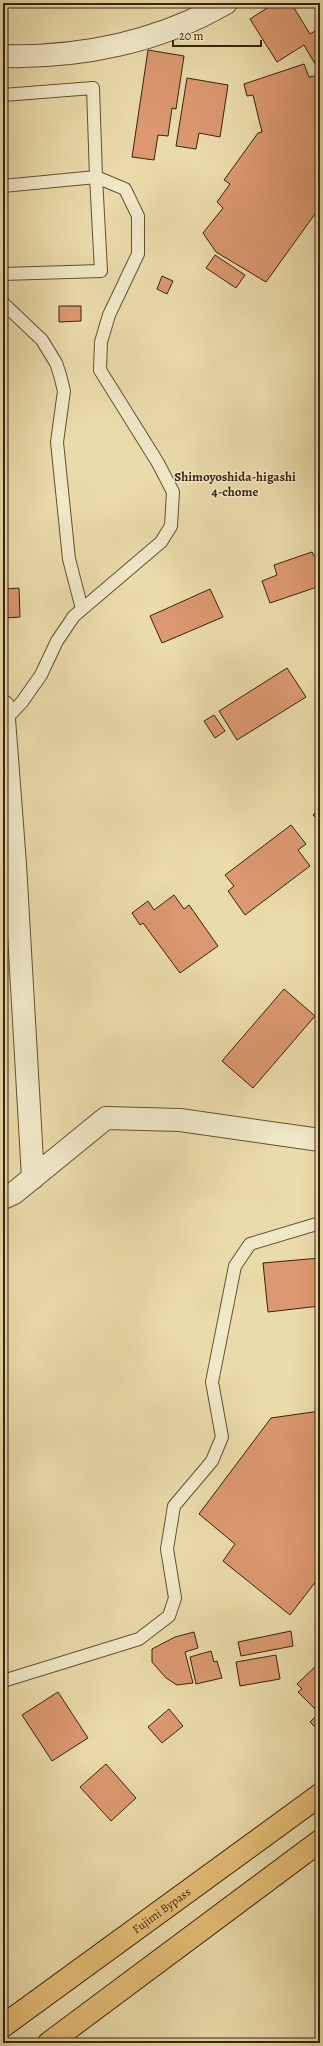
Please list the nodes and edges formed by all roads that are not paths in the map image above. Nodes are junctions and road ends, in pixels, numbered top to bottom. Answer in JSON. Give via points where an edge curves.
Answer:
{"nodes":[{"id":1,"x":226,"y":3,"type":"edge"},
{"id":2,"x":3,"y":56,"type":"edge"},
{"id":3,"x":3,"y":95,"type":"edge"},
{"id":4,"x":96,"y":177,"type":"junction"},
{"id":5,"x":3,"y":186,"type":"edge"},
{"id":6,"x":3,"y":274,"type":"edge"},
{"id":7,"x":3,"y":303,"type":"edge"},
{"id":8,"x":82,"y":609,"type":"junction"},
{"id":9,"x":4,"y":714,"type":"edge"},
{"id":10,"x":7,"y":816,"type":"edge"},
{"id":11,"x":320,"y":1140,"type":"edge"},
{"id":12,"x":33,"y":1178,"type":"junction"},
{"id":13,"x":3,"y":1198,"type":"edge"},
{"id":14,"x":320,"y":1223,"type":"edge"},
{"id":15,"x":3,"y":1681,"type":"edge"},
{"id":16,"x":320,"y":1795,"type":"edge"},
{"id":17,"x":320,"y":1841,"type":"edge"},
{"id":18,"x":3,"y":2026,"type":"edge"},
{"id":19,"x":49,"y":2043,"type":"edge"}],
"edges":[{"from":1,"to":2,"type":"street","via":[[173,28],[126,44],[71,53]]},
{"from":3,"to":4,"type":"lane","via":[[92,88]]},
{"from":4,"to":5,"type":"lane"},
{"from":4,"to":6,"type":"lane","via":[[101,271]]},
{"from":4,"to":8,"type":"lane","via":[[125,189],[138,216],[138,254],[109,315],[101,342],[100,370],[158,463],[173,492],[172,526],[162,542]]},
{"from":7,"to":8,"type":"lane","via":[[42,340],[60,375],[64,391],[57,442],[69,559]]},
{"from":8,"to":9,"type":"lane","via":[[57,641],[41,675],[22,702]]},
{"from":9,"to":10,"type":"street"},
{"from":10,"to":12,"type":"street"},
{"from":11,"to":12,"type":"street","via":[[180,1120],[106,1118]]},
{"from":12,"to":13,"type":"street"},
{"from":14,"to":15,"type":"lane","via":[[250,1244],[235,1266],[212,1382],[222,1437],[212,1461],[174,1506],[167,1549],[175,1598],[169,1616],[140,1639]]},
{"from":16,"to":18,"type":"highway","name":"Fujimi Bypass"},
{"from":17,"to":19,"type":"highway"}]}
